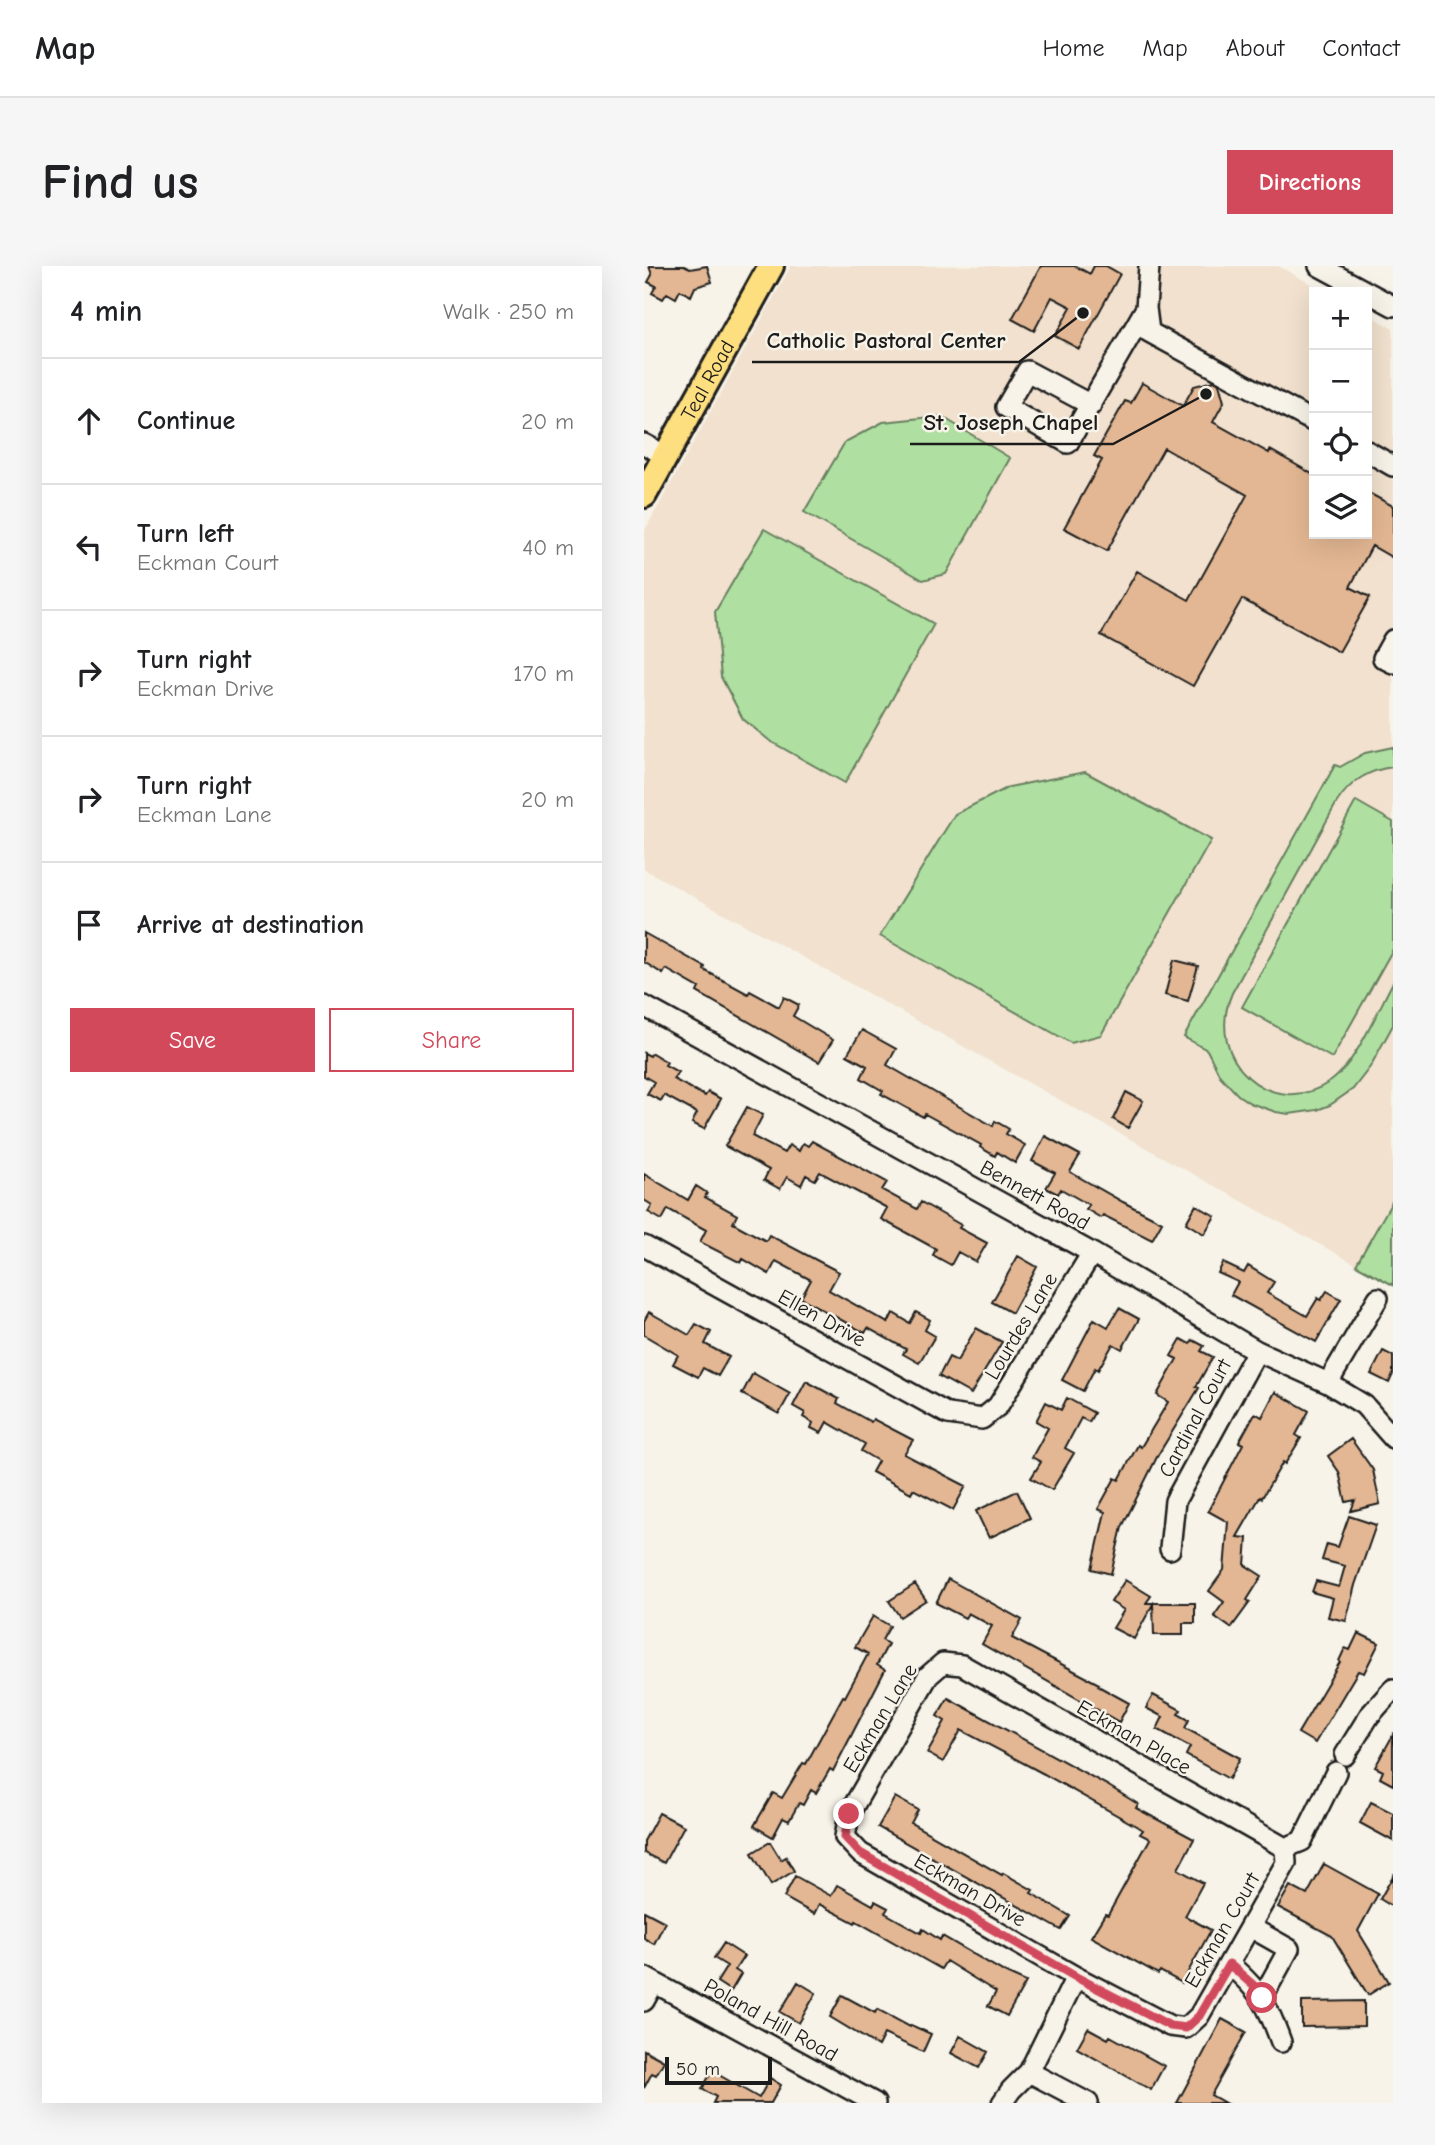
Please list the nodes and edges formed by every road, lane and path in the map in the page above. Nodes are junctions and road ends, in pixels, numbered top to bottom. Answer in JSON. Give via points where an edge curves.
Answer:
{"nodes":[{"id":1,"x":771,"y":266,"type":"edge"},
{"id":2,"x":1149,"y":266,"type":"edge"},
{"id":3,"x":1319,"y":266,"type":"edge"},
{"id":4,"x":1344,"y":272,"type":"edge"},
{"id":5,"x":1393,"y":306,"type":"edge"},
{"id":6,"x":1146,"y":307,"type":"junction"},
{"id":7,"x":1091,"y":405,"type":"dead end"},
{"id":8,"x":1309,"y":419,"type":"edge"},
{"id":9,"x":644,"y":444,"type":"edge"},
{"id":10,"x":1372,"y":454,"type":"edge"},
{"id":11,"x":666,"y":456,"type":"junction"},
{"id":12,"x":1393,"y":466,"type":"edge"},
{"id":13,"x":644,"y":495,"type":"edge"},
{"id":14,"x":1393,"y":640,"type":"edge"},
{"id":15,"x":1393,"y":663,"type":"edge"},
{"id":16,"x":644,"y":1006,"type":"edge"},
{"id":17,"x":644,"y":1246,"type":"edge"},
{"id":18,"x":1092,"y":1253,"type":"junction"},
{"id":19,"x":1378,"y":1298,"type":"dead end"},
{"id":20,"x":1257,"y":1351,"type":"junction"},
{"id":21,"x":1328,"y":1383,"type":"junction"},
{"id":22,"x":982,"y":1419,"type":"joint"},
{"id":23,"x":1393,"y":1438,"type":"edge"},
{"id":24,"x":1170,"y":1549,"type":"dead end"},
{"id":25,"x":943,"y":1663,"type":"joint"},
{"id":26,"x":1393,"y":1689,"type":"edge"},
{"id":27,"x":845,"y":1837,"type":"joint"},
{"id":28,"x":1294,"y":1845,"type":"junction"},
{"id":29,"x":1250,"y":1927,"type":"junction"},
{"id":30,"x":1229,"y":1964,"type":"junction"},
{"id":31,"x":1076,"y":1977,"type":"junction"},
{"id":32,"x":649,"y":1980,"type":"edge"},
{"id":33,"x":1262,"y":1998,"type":"junction"},
{"id":34,"x":644,"y":2001,"type":"edge"},
{"id":35,"x":1186,"y":2028,"type":"joint"},
{"id":36,"x":1282,"y":2042,"type":"dead end"},
{"id":37,"x":1029,"y":2072,"type":"junction"},
{"id":38,"x":875,"y":2103,"type":"edge"},
{"id":39,"x":1002,"y":2103,"type":"edge"},
{"id":40,"x":1088,"y":2103,"type":"edge"}],
"edges":[{"from":1,"to":11,"type":"main road","name":"Teal Road"},
{"from":2,"to":6,"type":"street"},
{"from":3,"to":4,"type":"street"},
{"from":4,"to":5,"type":"street"},
{"from":6,"to":7,"type":"street"},
{"from":6,"to":8,"type":"street","via":[[1149,332]]},
{"from":9,"to":11,"type":"street"},
{"from":10,"to":12,"type":"street"},
{"from":11,"to":13,"type":"main road","name":"Teal Road"},
{"from":14,"to":15,"type":"street","via":[[1383,658]]},
{"from":16,"to":18,"type":"street","name":"Bennett Road"},
{"from":17,"to":22,"type":"street","name":"Ellen Drive","via":[[948,1415]]},
{"from":18,"to":20,"type":"street","name":"Bennett Road"},
{"from":18,"to":22,"type":"street","name":"Lourdes Lane","via":[[998,1406]]},
{"from":19,"to":21,"type":"street"},
{"from":20,"to":21,"type":"street","name":"Bennett Road"},
{"from":20,"to":24,"type":"street","name":"Cardinal Court","via":[[1175,1501]]},
{"from":21,"to":23,"type":"street","name":"Bennett Road","via":[[1364,1405]]},
{"from":25,"to":27,"type":"street","name":"Eckman Lane","via":[[928,1676],[849,1814]]},
{"from":25,"to":28,"type":"street","name":"Eckman Place","via":[[962,1665]]},
{"from":26,"to":28,"type":"street","name":"Eckman Court","via":[[1369,1716]]},
{"from":27,"to":31,"type":"street","name":"Eckman Drive","via":[[860,1853]]},
{"from":28,"to":29,"type":"street","name":"Eckman Court"},
{"from":29,"to":30,"type":"street","name":"Eckman Court"},
{"from":29,"to":33,"type":"street","via":[[1289,1949]]},
{"from":30,"to":33,"type":"street"},
{"from":30,"to":35,"type":"street","name":"Eckman Court","via":[[1199,2016]]},
{"from":31,"to":35,"type":"street","name":"Eckman Drive","via":[[1170,2026]]},
{"from":31,"to":37,"type":"street"},
{"from":32,"to":34,"type":"street"},
{"from":32,"to":38,"type":"street","name":"Poland Hill Road"},
{"from":33,"to":36,"type":"street"},
{"from":37,"to":39,"type":"street"},
{"from":37,"to":40,"type":"street"}]}
